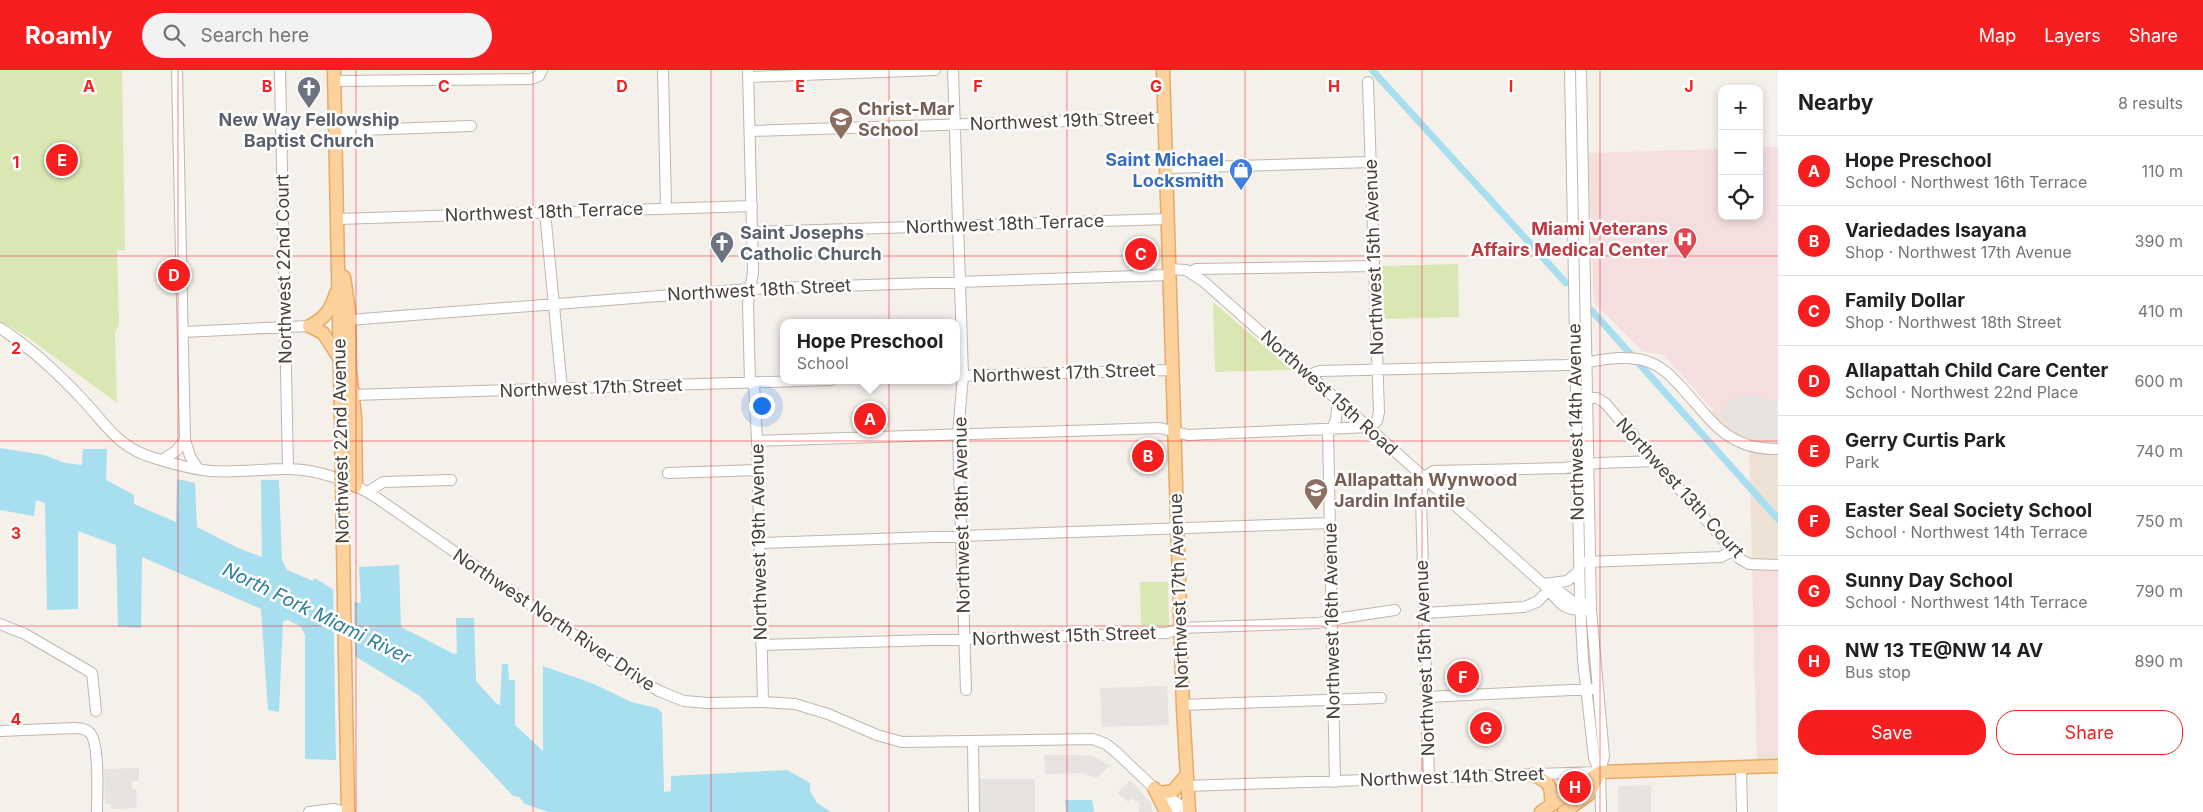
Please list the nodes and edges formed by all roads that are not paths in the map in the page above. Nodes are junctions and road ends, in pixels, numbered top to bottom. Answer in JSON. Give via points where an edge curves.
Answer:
{"nodes":[{"id":1,"x":177,"y":70,"type":"edge"},
{"id":2,"x":280,"y":70,"type":"edge"},
{"id":3,"x":663,"y":70,"type":"edge"},
{"id":4,"x":935,"y":70,"type":"edge"},
{"id":5,"x":953,"y":70,"type":"edge"},
{"id":6,"x":1164,"y":70,"type":"edge"},
{"id":7,"x":1570,"y":70,"type":"edge"},
{"id":8,"x":1581,"y":70,"type":"edge"},
{"id":9,"x":542,"y":71,"type":"edge"},
{"id":10,"x":749,"y":73,"type":"edge"},
{"id":11,"x":334,"y":76,"type":"edge"},
{"id":12,"x":1368,"y":82,"type":"dead end"},
{"id":13,"x":1165,"y":118,"type":"junction"},
{"id":14,"x":954,"y":125,"type":"junction"},
{"id":15,"x":471,"y":126,"type":"dead end"},
{"id":16,"x":335,"y":131,"type":"junction"},
{"id":17,"x":750,"y":131,"type":"junction"},
{"id":18,"x":1371,"y":162,"type":"junction"},
{"id":19,"x":1166,"y":168,"type":"junction"},
{"id":20,"x":752,"y":206,"type":"junction"},
{"id":21,"x":666,"y":208,"type":"junction"},
{"id":22,"x":545,"y":212,"type":"junction"},
{"id":23,"x":337,"y":219,"type":"junction"},
{"id":24,"x":1168,"y":219,"type":"junction"},
{"id":25,"x":957,"y":226,"type":"junction"},
{"id":26,"x":752,"y":232,"type":"junction"},
{"id":27,"x":338,"y":261,"type":"junction"},
{"id":28,"x":1374,"y":266,"type":"junction"},
{"id":29,"x":1221,"y":269,"type":"junction"},
{"id":30,"x":1169,"y":272,"type":"junction"},
{"id":31,"x":1191,"y":272,"type":"junction"},
{"id":32,"x":960,"y":282,"type":"junction"},
{"id":33,"x":338,"y":283,"type":"junction"},
{"id":34,"x":750,"y":289,"type":"junction"},
{"id":35,"x":1211,"y":289,"type":"junction"},
{"id":36,"x":554,"y":304,"type":"junction"},
{"id":37,"x":349,"y":320,"type":"junction"},
{"id":38,"x":309,"y":326,"type":"junction"},
{"id":39,"x":285,"y":327,"type":"junction"},
{"id":40,"x":0,"y":328,"type":"edge"},
{"id":41,"x":182,"y":332,"type":"junction"},
{"id":42,"x":340,"y":360,"type":"junction"},
{"id":43,"x":1587,"y":361,"type":"junction"},
{"id":44,"x":1575,"y":363,"type":"junction"},
{"id":45,"x":1172,"y":370,"type":"junction"},
{"id":46,"x":1378,"y":370,"type":"junction"},
{"id":47,"x":960,"y":376,"type":"edge"},
{"id":48,"x":1311,"y":376,"type":"junction"},
{"id":49,"x":780,"y":382,"type":"edge"},
{"id":50,"x":752,"y":383,"type":"junction"},
{"id":51,"x":960,"y":384,"type":"edge"},
{"id":52,"x":562,"y":389,"type":"junction"},
{"id":53,"x":352,"y":395,"type":"junction"},
{"id":54,"x":1587,"y":398,"type":"junction"},
{"id":55,"x":1338,"y":400,"type":"junction"},
{"id":56,"x":1369,"y":427,"type":"junction"},
{"id":57,"x":1330,"y":430,"type":"junction"},
{"id":58,"x":1175,"y":432,"type":"junction"},
{"id":59,"x":958,"y":434,"type":"junction"},
{"id":60,"x":185,"y":440,"type":"junction"},
{"id":61,"x":757,"y":440,"type":"junction"},
{"id":62,"x":1778,"y":449,"type":"edge"},
{"id":63,"x":162,"y":460,"type":"junction"},
{"id":64,"x":1656,"y":461,"type":"junction"},
{"id":65,"x":1589,"y":465,"type":"junction"},
{"id":66,"x":1577,"y":466,"type":"junction"},
{"id":67,"x":198,"y":469,"type":"junction"},
{"id":68,"x":288,"y":469,"type":"junction"},
{"id":69,"x":758,"y":470,"type":"junction"},
{"id":70,"x":668,"y":473,"type":"dead end"},
{"id":71,"x":1424,"y":477,"type":"junction"},
{"id":72,"x":451,"y":480,"type":"dead end"},
{"id":73,"x":362,"y":489,"type":"junction"},
{"id":74,"x":1330,"y":523,"type":"junction"},
{"id":75,"x":1177,"y":528,"type":"junction"},
{"id":76,"x":962,"y":536,"type":"junction"},
{"id":77,"x":759,"y":543,"type":"junction"},
{"id":78,"x":1732,"y":551,"type":"junction"},
{"id":79,"x":1590,"y":562,"type":"junction"},
{"id":80,"x":1778,"y":565,"type":"edge"},
{"id":81,"x":1579,"y":567,"type":"junction"},
{"id":82,"x":1546,"y":587,"type":"junction"},
{"id":83,"x":1591,"y":606,"type":"junction"},
{"id":84,"x":1580,"y":607,"type":"junction"},
{"id":85,"x":1395,"y":610,"type":"dead end"},
{"id":86,"x":1424,"y":613,"type":"junction"},
{"id":87,"x":1331,"y":620,"type":"junction"},
{"id":88,"x":0,"y":624,"type":"edge"},
{"id":89,"x":1180,"y":628,"type":"junction"},
{"id":90,"x":965,"y":640,"type":"junction"},
{"id":91,"x":761,"y":645,"type":"junction"},
{"id":92,"x":1598,"y":689,"type":"junction"},
{"id":93,"x":966,"y":690,"type":"dead end"},
{"id":94,"x":1587,"y":690,"type":"junction"},
{"id":95,"x":1427,"y":696,"type":"junction"},
{"id":96,"x":1381,"y":698,"type":"dead end"},
{"id":97,"x":1332,"y":700,"type":"junction"},
{"id":98,"x":763,"y":702,"type":"junction"},
{"id":99,"x":1182,"y":705,"type":"junction"},
{"id":100,"x":96,"y":711,"type":"dead end"},
{"id":101,"x":0,"y":730,"type":"edge"},
{"id":102,"x":973,"y":742,"type":"junction"},
{"id":103,"x":1778,"y":766,"type":"edge"},
{"id":104,"x":1741,"y":767,"type":"junction"},
{"id":105,"x":1600,"y":772,"type":"junction"},
{"id":106,"x":1532,"y":775,"type":"junction"},
{"id":107,"x":1429,"y":779,"type":"junction"},
{"id":108,"x":1186,"y":782,"type":"junction"},
{"id":109,"x":1335,"y":782,"type":"junction"},
{"id":110,"x":1158,"y":790,"type":"junction"},
{"id":111,"x":1546,"y":809,"type":"edge"},
{"id":112,"x":97,"y":812,"type":"edge"},
{"id":113,"x":308,"y":812,"type":"edge"},
{"id":114,"x":347,"y":812,"type":"edge"},
{"id":115,"x":974,"y":812,"type":"edge"},
{"id":116,"x":1166,"y":812,"type":"edge"},
{"id":117,"x":1175,"y":812,"type":"edge"},
{"id":118,"x":1191,"y":812,"type":"edge"},
{"id":119,"x":1564,"y":812,"type":"edge"},
{"id":120,"x":1602,"y":812,"type":"edge"},
{"id":121,"x":1742,"y":812,"type":"edge"}],
"edges":[{"from":1,"to":41,"type":"street"},
{"from":2,"to":39,"type":"street","name":"Northwest 22nd Court"},
{"from":3,"to":21,"type":"street"},
{"from":4,"to":10,"type":"street"},
{"from":5,"to":14,"type":"street","name":"Northwest 18th Avenue"},
{"from":6,"to":13,"type":"main road","name":"Northwest 17th Avenue"},
{"from":7,"to":44,"type":"street","name":"Northwest 14th Avenue"},
{"from":8,"to":43,"type":"street","name":"Northwest 14th Avenue"},
{"from":9,"to":11,"type":"street","via":[[531,79]]},
{"from":10,"to":17,"type":"street","name":"Northwest 19th Avenue"},
{"from":11,"to":16,"type":"main road","name":"Northwest 22nd Avenue"},
{"from":12,"to":18,"type":"street","name":"Northwest 15th Avenue"},
{"from":13,"to":14,"type":"street","name":"Northwest 19th Street"},
{"from":13,"to":19,"type":"main road","name":"Northwest 17th Avenue"},
{"from":14,"to":17,"type":"street","name":"Northwest 19th Street"},
{"from":14,"to":25,"type":"street","name":"Northwest 18th Avenue"},
{"from":15,"to":16,"type":"street"},
{"from":16,"to":23,"type":"main road","name":"Northwest 22nd Avenue"},
{"from":17,"to":20,"type":"street","name":"Northwest 19th Avenue"},
{"from":18,"to":19,"type":"street"},
{"from":18,"to":28,"type":"street","name":"Northwest 15th Avenue"},
{"from":19,"to":24,"type":"main road","name":"Northwest 17th Avenue"},
{"from":20,"to":21,"type":"street","name":"Northwest 18th Terrace"},
{"from":20,"to":26,"type":"street","name":"Northwest 19th Avenue"},
{"from":21,"to":22,"type":"street","name":"Northwest 18th Terrace"},
{"from":22,"to":23,"type":"street","name":"Northwest 18th Terrace"},
{"from":22,"to":36,"type":"street"},
{"from":23,"to":27,"type":"main road","name":"Northwest 22nd Avenue"},
{"from":24,"to":25,"type":"street","name":"Northwest 18th Terrace"},
{"from":24,"to":30,"type":"main road","name":"Northwest 17th Avenue"},
{"from":25,"to":26,"type":"street","name":"Northwest 18th Terrace"},
{"from":25,"to":32,"type":"street","name":"Northwest 18th Avenue"},
{"from":26,"to":34,"type":"street","name":"Northwest 19th Avenue","via":[[753,279]]},
{"from":27,"to":33,"type":"main road","name":"Northwest 22nd Avenue"},
{"from":27,"to":37,"type":"main road","via":[[346,285]]},
{"from":28,"to":29,"type":"street"},
{"from":28,"to":46,"type":"street","name":"Northwest 15th Avenue"},
{"from":29,"to":31,"type":"street"},
{"from":29,"to":35,"type":"street","via":[[1214,277]]},
{"from":30,"to":31,"type":"street","via":[[1185,269]]},
{"from":30,"to":32,"type":"street","name":"Northwest 18th Street"},
{"from":30,"to":45,"type":"main road","name":"Northwest 17th Avenue"},
{"from":31,"to":35,"type":"street","name":"Northwest 15th Road"},
{"from":32,"to":34,"type":"street","name":"Northwest 18th Street"},
{"from":32,"to":47,"type":"street","name":"Northwest 18th Avenue"},
{"from":33,"to":38,"type":"main road","via":[[327,314]]},
{"from":33,"to":42,"type":"main road","name":"Northwest 22nd Avenue"},
{"from":34,"to":36,"type":"street","name":"Northwest 18th Street"},
{"from":34,"to":50,"type":"street","name":"Northwest 19th Avenue"},
{"from":35,"to":48,"type":"street","name":"Northwest 15th Road"},
{"from":36,"to":37,"type":"street","name":"Northwest 18th Street"},
{"from":36,"to":52,"type":"street"},
{"from":37,"to":53,"type":"main road"},
{"from":38,"to":39,"type":"street"},
{"from":38,"to":42,"type":"main road","via":[[323,333]]},
{"from":39,"to":41,"type":"street"},
{"from":39,"to":68,"type":"street","name":"Northwest 22nd Court"},
{"from":40,"to":63,"type":"street","name":"Northwest North River Drive","via":[[54,370],[119,441],[133,450]]},
{"from":41,"to":60,"type":"street"},
{"from":42,"to":114,"type":"main road","name":"Northwest 22nd Avenue","bridge":true},
{"from":43,"to":44,"type":"street"},
{"from":43,"to":54,"type":"street","name":"Northwest 14th Avenue"},
{"from":43,"to":62,"type":"street","via":[[1632,358],[1657,365],[1735,442],[1752,448]]},
{"from":44,"to":46,"type":"street"},
{"from":44,"to":66,"type":"street","name":"Northwest 14th Avenue"},
{"from":45,"to":47,"type":"street","name":"Northwest 17th Street"},
{"from":45,"to":58,"type":"main road","name":"Northwest 17th Avenue"},
{"from":46,"to":48,"type":"street","via":[[1316,372]]},
{"from":46,"to":56,"type":"street","name":"Northwest 15th Avenue","via":[[1379,412],[1377,421]]},
{"from":48,"to":55,"type":"street","name":"Northwest 15th Road"},
{"from":49,"to":50,"type":"street","name":"Northwest 17th Street"},
{"from":50,"to":52,"type":"street","name":"Northwest 17th Street"},
{"from":50,"to":61,"type":"street","name":"Northwest 19th Avenue"},
{"from":51,"to":59,"type":"street","name":"Northwest 18th Avenue"},
{"from":52,"to":53,"type":"street","name":"Northwest 17th Street"},
{"from":53,"to":73,"type":"main road"},
{"from":54,"to":64,"type":"street","name":"Northwest 13th Court","via":[[1601,400]]},
{"from":54,"to":65,"type":"street","name":"Northwest 14th Avenue"},
{"from":55,"to":56,"type":"street","name":"Northwest 15th Road"},
{"from":55,"to":57,"type":"street","name":"Northwest 16th Avenue","via":[[1336,419]]},
{"from":56,"to":57,"type":"street"},
{"from":56,"to":71,"type":"street","name":"Northwest 15th Road"},
{"from":57,"to":58,"type":"street","via":[[1188,435]]},
{"from":57,"to":74,"type":"street","name":"Northwest 16th Avenue"},
{"from":58,"to":59,"type":"street","via":[[1160,428]]},
{"from":58,"to":75,"type":"main road","name":"Northwest 17th Avenue"},
{"from":59,"to":61,"type":"street"},
{"from":59,"to":76,"type":"street","name":"Northwest 18th Avenue"},
{"from":60,"to":63,"type":"street"},
{"from":60,"to":67,"type":"street"},
{"from":61,"to":69,"type":"street","name":"Northwest 19th Avenue"},
{"from":63,"to":67,"type":"street","name":"Northwest North River Drive"},
{"from":64,"to":65,"type":"street"},
{"from":64,"to":78,"type":"street","name":"Northwest 13th Court"},
{"from":65,"to":66,"type":"street"},
{"from":65,"to":79,"type":"street","name":"Northwest 14th Avenue"},
{"from":66,"to":71,"type":"street","via":[[1434,471]]},
{"from":66,"to":81,"type":"street","name":"Northwest 14th Avenue"},
{"from":67,"to":68,"type":"street","name":"Northwest North River Drive"},
{"from":68,"to":73,"type":"street","name":"Northwest North River Drive","via":[[330,476]]},
{"from":69,"to":70,"type":"street"},
{"from":69,"to":77,"type":"street","name":"Northwest 19th Avenue"},
{"from":71,"to":82,"type":"street","name":"Northwest 15th Road"},
{"from":71,"to":86,"type":"street","name":"Northwest 15th Avenue","via":[[1421,500]]},
{"from":72,"to":73,"type":"street","via":[[383,482]]},
{"from":73,"to":98,"type":"street","name":"Northwest North River Drive","via":[[654,689],[693,702]]},
{"from":74,"to":75,"type":"street"},
{"from":74,"to":87,"type":"street","name":"Northwest 16th Avenue"},
{"from":75,"to":76,"type":"street"},
{"from":75,"to":89,"type":"main road","name":"Northwest 17th Avenue"},
{"from":76,"to":77,"type":"street"},
{"from":76,"to":90,"type":"street","name":"Northwest 18th Avenue"},
{"from":77,"to":91,"type":"street","name":"Northwest 19th Avenue"},
{"from":78,"to":79,"type":"street","via":[[1721,557]]},
{"from":78,"to":80,"type":"street","name":"Northwest 13th Court","via":[[1749,564]]},
{"from":79,"to":81,"type":"street"},
{"from":79,"to":83,"type":"street","name":"Northwest 14th Avenue"},
{"from":81,"to":82,"type":"street","via":[[1567,581]]},
{"from":81,"to":84,"type":"street","name":"Northwest 14th Avenue"},
{"from":82,"to":84,"type":"street","name":"Northwest 15th Road","via":[[1567,609]]},
{"from":82,"to":86,"type":"street","via":[[1537,602],[1524,607]]},
{"from":83,"to":84,"type":"street","name":"Northwest 15th Road"},
{"from":83,"to":92,"type":"street","name":"Northwest 14th Avenue"},
{"from":84,"to":94,"type":"street","name":"Northwest 14th Avenue"},
{"from":85,"to":87,"type":"street","name":"Northwest 15th Street"},
{"from":86,"to":95,"type":"street","name":"Northwest 15th Avenue"},
{"from":87,"to":89,"type":"street","name":"Northwest 15th Street"},
{"from":87,"to":97,"type":"street","name":"Northwest 16th Avenue"},
{"from":88,"to":100,"type":"street","via":[[25,634],[92,673]]},
{"from":89,"to":90,"type":"street","name":"Northwest 15th Street","via":[[1167,633]]},
{"from":89,"to":99,"type":"main road","name":"Northwest 17th Avenue"},
{"from":90,"to":91,"type":"street","name":"Northwest 15th Street"},
{"from":90,"to":93,"type":"street","name":"Northwest 18th Avenue"},
{"from":91,"to":98,"type":"street","name":"Northwest 19th Avenue"},
{"from":92,"to":94,"type":"street"},
{"from":92,"to":105,"type":"street","name":"Northwest 14th Avenue","via":[[1604,756]]},
{"from":94,"to":95,"type":"street"},
{"from":94,"to":105,"type":"street","name":"Northwest 14th Avenue","via":[[1594,758]]},
{"from":95,"to":107,"type":"street","name":"Northwest 15th Avenue"},
{"from":96,"to":97,"type":"street"},
{"from":97,"to":99,"type":"street"},
{"from":97,"to":109,"type":"street","name":"Northwest 16th Avenue"},
{"from":98,"to":102,"type":"street","name":"Northwest North River Drive","via":[[811,708],[896,741]]},
{"from":99,"to":108,"type":"main road","name":"Northwest 17th Avenue"},
{"from":101,"to":112,"type":"street","via":[[75,728],[91,733],[95,747]]},
{"from":102,"to":110,"type":"street","name":"Northwest North River Drive","via":[[1094,739],[1106,744]]},
{"from":102,"to":115,"type":"street"},
{"from":103,"to":104,"type":"main road","name":"Northwest 14th Street"},
{"from":104,"to":105,"type":"main road","name":"Northwest 14th Street"},
{"from":104,"to":121,"type":"street"},
{"from":105,"to":106,"type":"street","name":"Northwest 14th Street"},
{"from":105,"to":111,"type":"main road"},
{"from":105,"to":119,"type":"main road","via":[[1588,795]]},
{"from":105,"to":120,"type":"street","name":"Northwest 14th Avenue"},
{"from":106,"to":107,"type":"street","name":"Northwest 14th Street"},
{"from":106,"to":111,"type":"main road","via":[[1549,785],[1551,793]]},
{"from":107,"to":109,"type":"street","name":"Northwest 14th Street"},
{"from":108,"to":109,"type":"street","name":"Northwest 14th Street"},
{"from":108,"to":110,"type":"main road","via":[[1174,791]]},
{"from":108,"to":118,"type":"main road","name":"Northwest 17th Avenue"},
{"from":110,"to":116,"type":"main road"},
{"from":110,"to":117,"type":"street","name":"Northwest North River Drive"},
{"from":110,"to":118,"type":"street","name":"Northwest North River Drive"},
{"from":113,"to":114,"type":"street","via":[[334,809]]}]}
